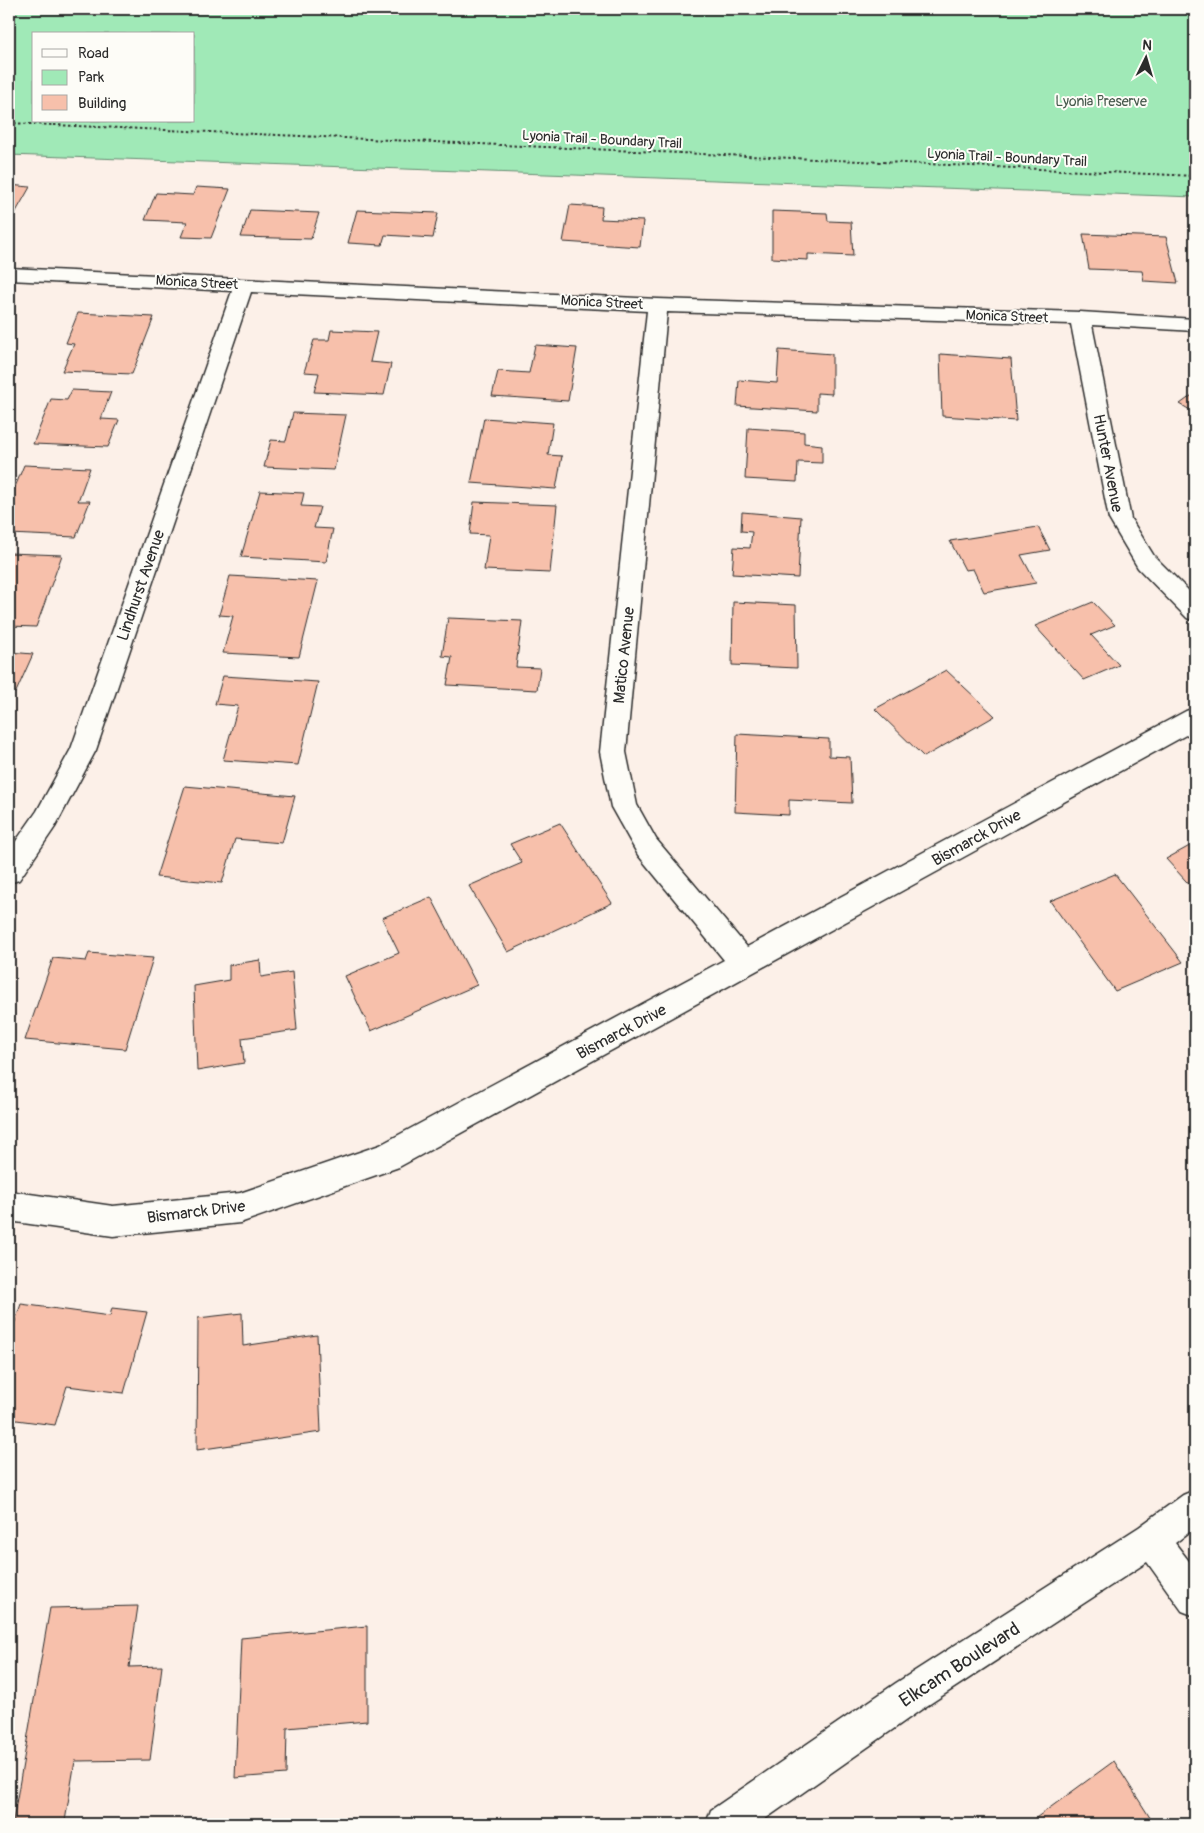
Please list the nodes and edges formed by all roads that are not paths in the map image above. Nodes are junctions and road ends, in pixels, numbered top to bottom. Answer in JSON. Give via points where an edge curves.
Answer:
{"nodes":[{"id":1,"x":9,"y":274,"type":"edge"},
{"id":2,"x":244,"y":284,"type":"junction"},
{"id":3,"x":658,"y":305,"type":"junction"},
{"id":4,"x":1080,"y":318,"type":"junction"},
{"id":5,"x":1195,"y":325,"type":"edge"},
{"id":6,"x":1195,"y":612,"type":"edge"},
{"id":7,"x":1195,"y":718,"type":"edge"},
{"id":8,"x":9,"y":872,"type":"edge"},
{"id":9,"x":744,"y":964,"type":"junction"},
{"id":10,"x":9,"y":1206,"type":"edge"},
{"id":11,"x":1195,"y":1507,"type":"edge"},
{"id":12,"x":1151,"y":1539,"type":"junction"},
{"id":13,"x":1195,"y":1598,"type":"edge"},
{"id":14,"x":725,"y":1824,"type":"edge"}],
"edges":[{"from":1,"to":2,"type":"street","name":"Monica Street"},
{"from":2,"to":3,"type":"street","name":"Monica Street"},
{"from":2,"to":8,"type":"street","name":"Lindhurst Avenue","via":[[83,750],[46,819]]},
{"from":3,"to":4,"type":"street","name":"Monica Street"},
{"from":3,"to":9,"type":"street","name":"Matico Avenue","via":[[613,752],[624,807],[647,848]]},
{"from":4,"to":5,"type":"street","name":"Monica Street"},
{"from":4,"to":6,"type":"street","name":"Hunter Avenue","via":[[1120,519],[1146,562]]},
{"from":7,"to":9,"type":"street","name":"Bismarck Drive"},
{"from":9,"to":10,"type":"street","name":"Bismarck Drive","via":[[388,1157],[240,1208],[113,1221]]},
{"from":11,"to":12,"type":"street","name":"Elkcam Boulevard"},
{"from":12,"to":13,"type":"street"},
{"from":12,"to":14,"type":"street","name":"Elkcam Boulevard","via":[[909,1696]]}]}
